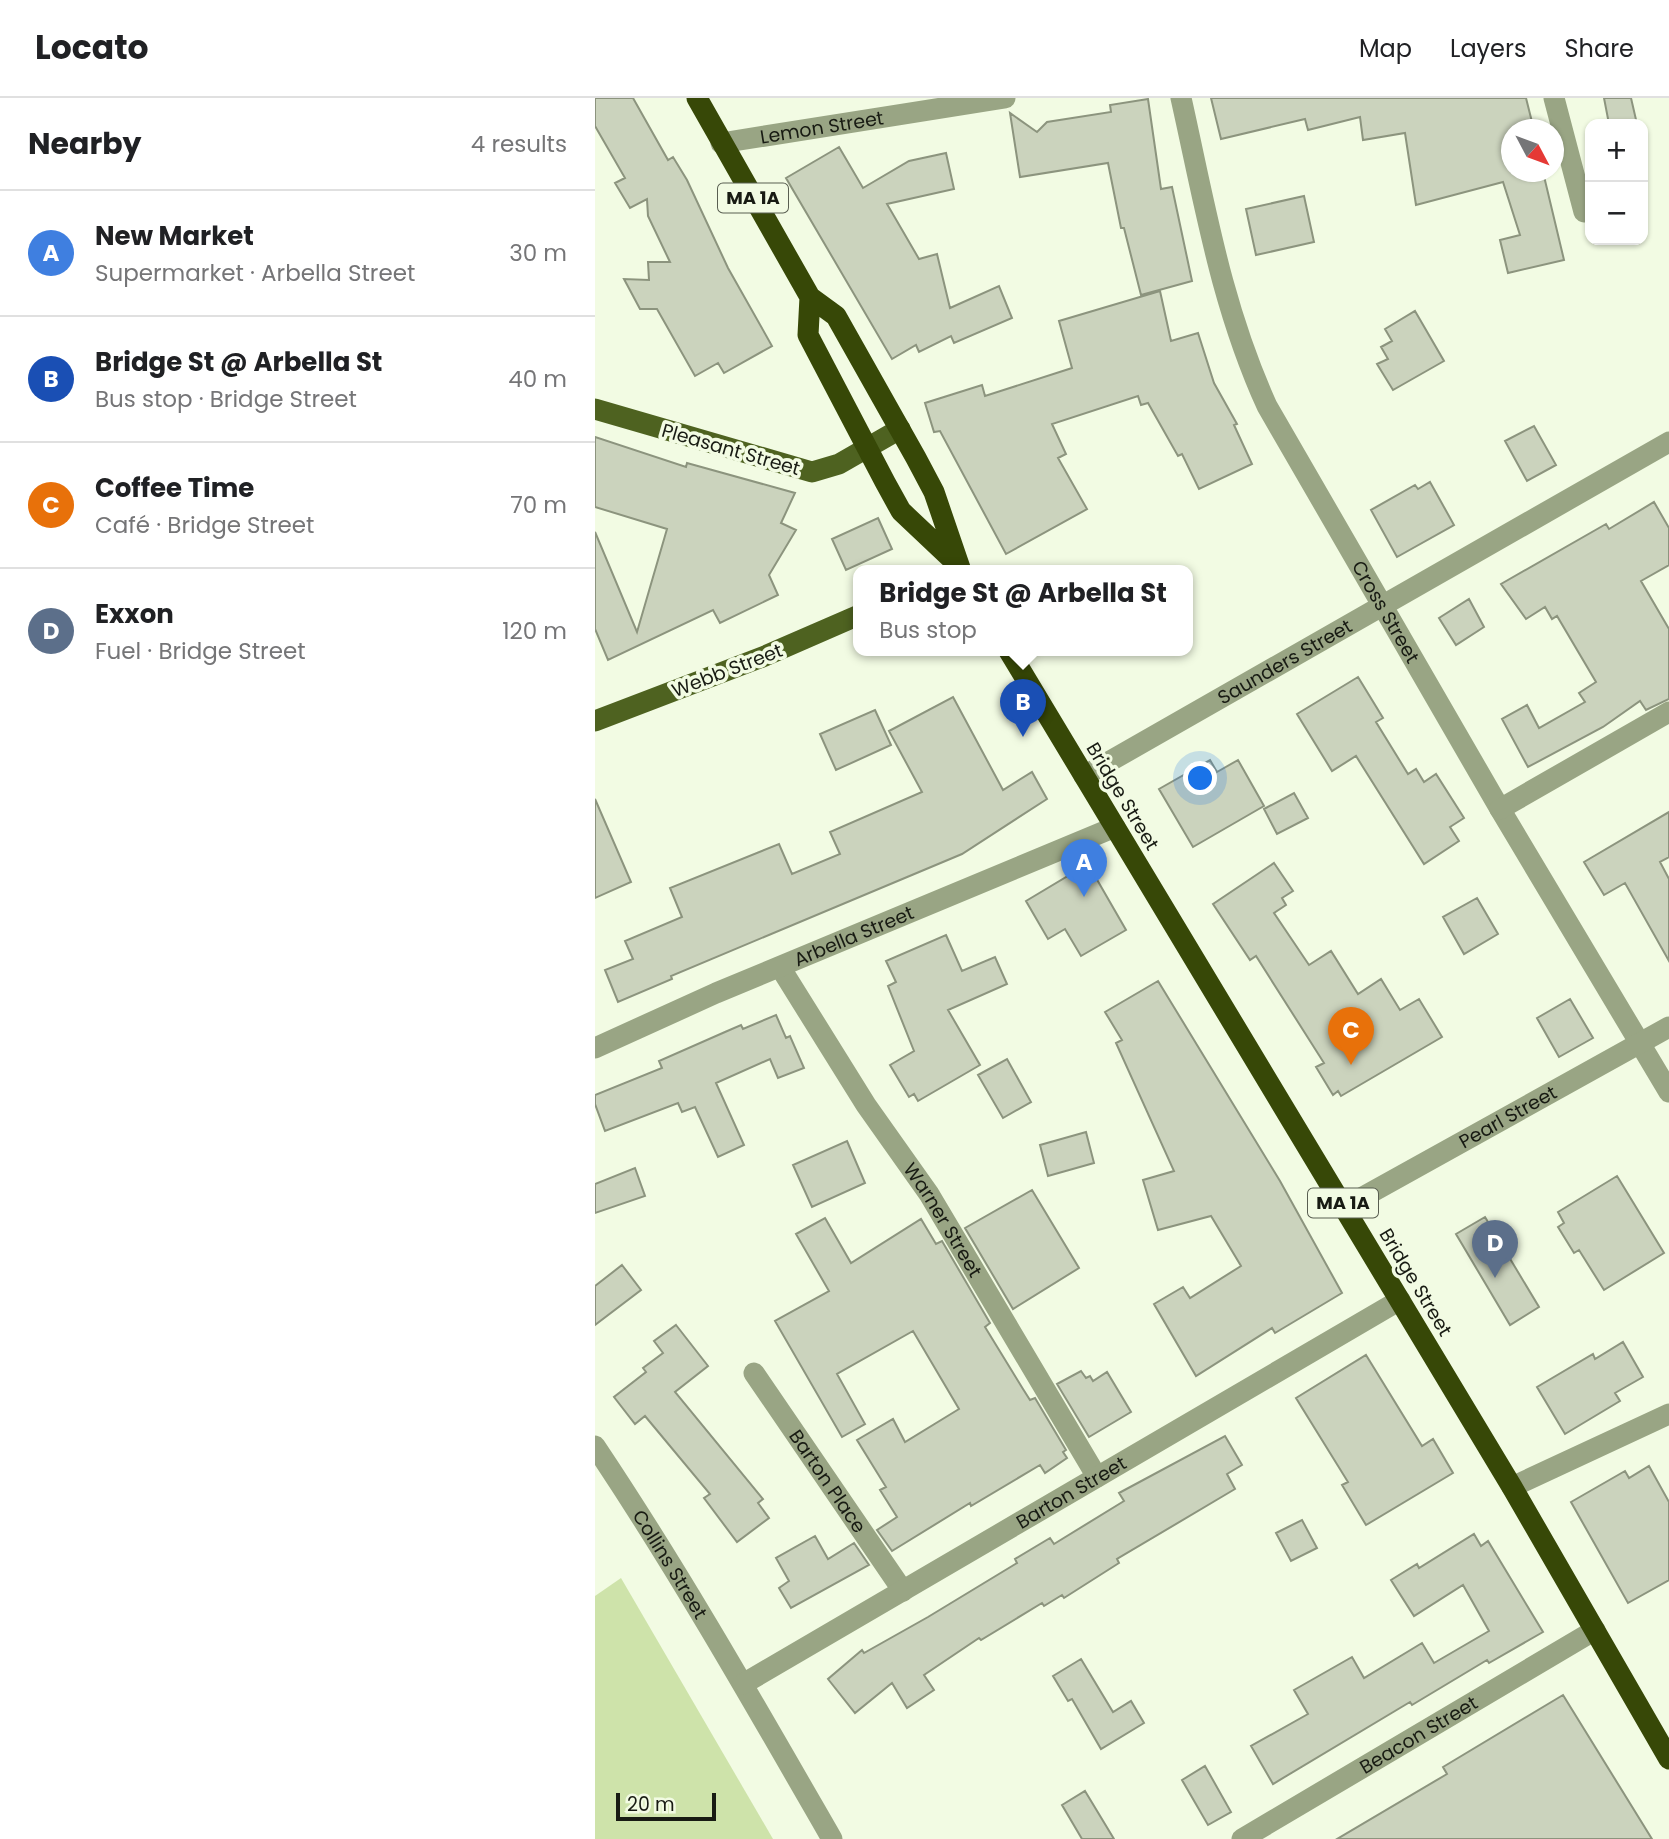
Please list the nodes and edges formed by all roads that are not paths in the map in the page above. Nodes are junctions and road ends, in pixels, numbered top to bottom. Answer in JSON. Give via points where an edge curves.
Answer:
{"nodes":[{"id":1,"x":697,"y":98,"type":"edge"},
{"id":2,"x":1006,"y":98,"type":"edge"},
{"id":3,"x":1181,"y":98,"type":"edge"},
{"id":4,"x":1554,"y":98,"type":"edge"},
{"id":5,"x":721,"y":143,"type":"junction"},
{"id":6,"x":1584,"y":212,"type":"dead end"},
{"id":7,"x":810,"y":298,"type":"junction"},
{"id":8,"x":595,"y":409,"type":"edge"},
{"id":9,"x":900,"y":429,"type":"junction"},
{"id":10,"x":1669,"y":442,"type":"edge"},
{"id":11,"x":866,"y":448,"type":"junction"},
{"id":12,"x":951,"y":565,"type":"edge"},
{"id":13,"x":953,"y":565,"type":"edge"},
{"id":14,"x":1381,"y":605,"type":"junction"},
{"id":15,"x":853,"y":618,"type":"edge"},
{"id":16,"x":1012,"y":656,"type":"edge"},
{"id":17,"x":1669,"y":712,"type":"edge"},
{"id":18,"x":595,"y":721,"type":"edge"},
{"id":19,"x":1084,"y":776,"type":"junction"},
{"id":20,"x":1500,"y":809,"type":"junction"},
{"id":21,"x":1115,"y":827,"type":"junction"},
{"id":22,"x":780,"y":967,"type":"junction"},
{"id":23,"x":1669,"y":1027,"type":"edge"},
{"id":24,"x":1640,"y":1043,"type":"junction"},
{"id":25,"x":595,"y":1048,"type":"edge"},
{"id":26,"x":1669,"y":1092,"type":"edge"},
{"id":27,"x":1345,"y":1207,"type":"junction"},
{"id":28,"x":1400,"y":1300,"type":"junction"},
{"id":29,"x":754,"y":1373,"type":"dead end"},
{"id":30,"x":1669,"y":1414,"type":"edge"},
{"id":31,"x":595,"y":1446,"type":"edge"},
{"id":32,"x":1097,"y":1477,"type":"junction"},
{"id":33,"x":1512,"y":1487,"type":"junction"},
{"id":34,"x":903,"y":1591,"type":"junction"},
{"id":35,"x":1595,"y":1630,"type":"junction"},
{"id":36,"x":743,"y":1684,"type":"junction"},
{"id":37,"x":1669,"y":1759,"type":"edge"},
{"id":38,"x":832,"y":1839,"type":"edge"},
{"id":39,"x":1242,"y":1839,"type":"edge"}],
"edges":[{"from":1,"to":5,"type":"highway","number":"MA 1A"},
{"from":2,"to":5,"type":"street","name":"Lemon Street"},
{"from":3,"to":14,"type":"street","name":"Cross Street","via":[[1227,305],[1246,360]]},
{"from":4,"to":6,"type":"street"},
{"from":5,"to":7,"type":"highway","number":"MA 1A"},
{"from":7,"to":9,"type":"highway","number":"MA 1A","via":[[836,316]]},
{"from":7,"to":11,"type":"highway","number":"MA 1A","via":[[807,335]]},
{"from":8,"to":11,"type":"main road","name":"Pleasant Street","via":[[803,471],[822,471]]},
{"from":9,"to":11,"type":"main road","name":"Pleasant Street"},
{"from":9,"to":13,"type":"highway","number":"MA 1A","via":[[934,492]]},
{"from":10,"to":14,"type":"street","name":"Saunders Street"},
{"from":11,"to":12,"type":"highway","number":"MA 1A","via":[[901,511]]},
{"from":14,"to":19,"type":"street","name":"Saunders Street"},
{"from":14,"to":20,"type":"street","name":"Cross Street"},
{"from":15,"to":18,"type":"main road","name":"Webb Street"},
{"from":16,"to":19,"type":"highway","name":"Bridge Street","number":"MA 1A"},
{"from":17,"to":20,"type":"street"},
{"from":19,"to":21,"type":"highway","name":"Bridge Street","number":"MA 1A"},
{"from":20,"to":24,"type":"street","name":"Cross Street"},
{"from":21,"to":22,"type":"street","name":"Arbella Street"},
{"from":21,"to":27,"type":"highway","name":"Bridge Street","number":"MA 1A"},
{"from":22,"to":25,"type":"street","name":"Arbella Street"},
{"from":22,"to":32,"type":"street","name":"Warner Street","via":[[866,1105],[929,1194]]},
{"from":23,"to":24,"type":"street","name":"Pearl Street"},
{"from":24,"to":26,"type":"street","name":"Cross Street"},
{"from":24,"to":27,"type":"street","name":"Pearl Street"},
{"from":27,"to":28,"type":"highway","name":"Bridge Street","number":"MA 1A"},
{"from":28,"to":32,"type":"street","name":"Barton Street"},
{"from":28,"to":33,"type":"highway","name":"Bridge Street","number":"MA 1A"},
{"from":29,"to":34,"type":"street","name":"Barton Place"},
{"from":30,"to":33,"type":"street"},
{"from":31,"to":36,"type":"street","name":"Collins Street"},
{"from":32,"to":34,"type":"street","name":"Barton Street"},
{"from":33,"to":35,"type":"highway","name":"Bridge Street","number":"MA 1A"},
{"from":34,"to":36,"type":"street","name":"Barton Street"},
{"from":35,"to":37,"type":"highway","name":"Bridge Street","number":"MA 1A"},
{"from":35,"to":39,"type":"street","name":"Beacon Street"},
{"from":36,"to":38,"type":"street","name":"Collins Street"}]}
